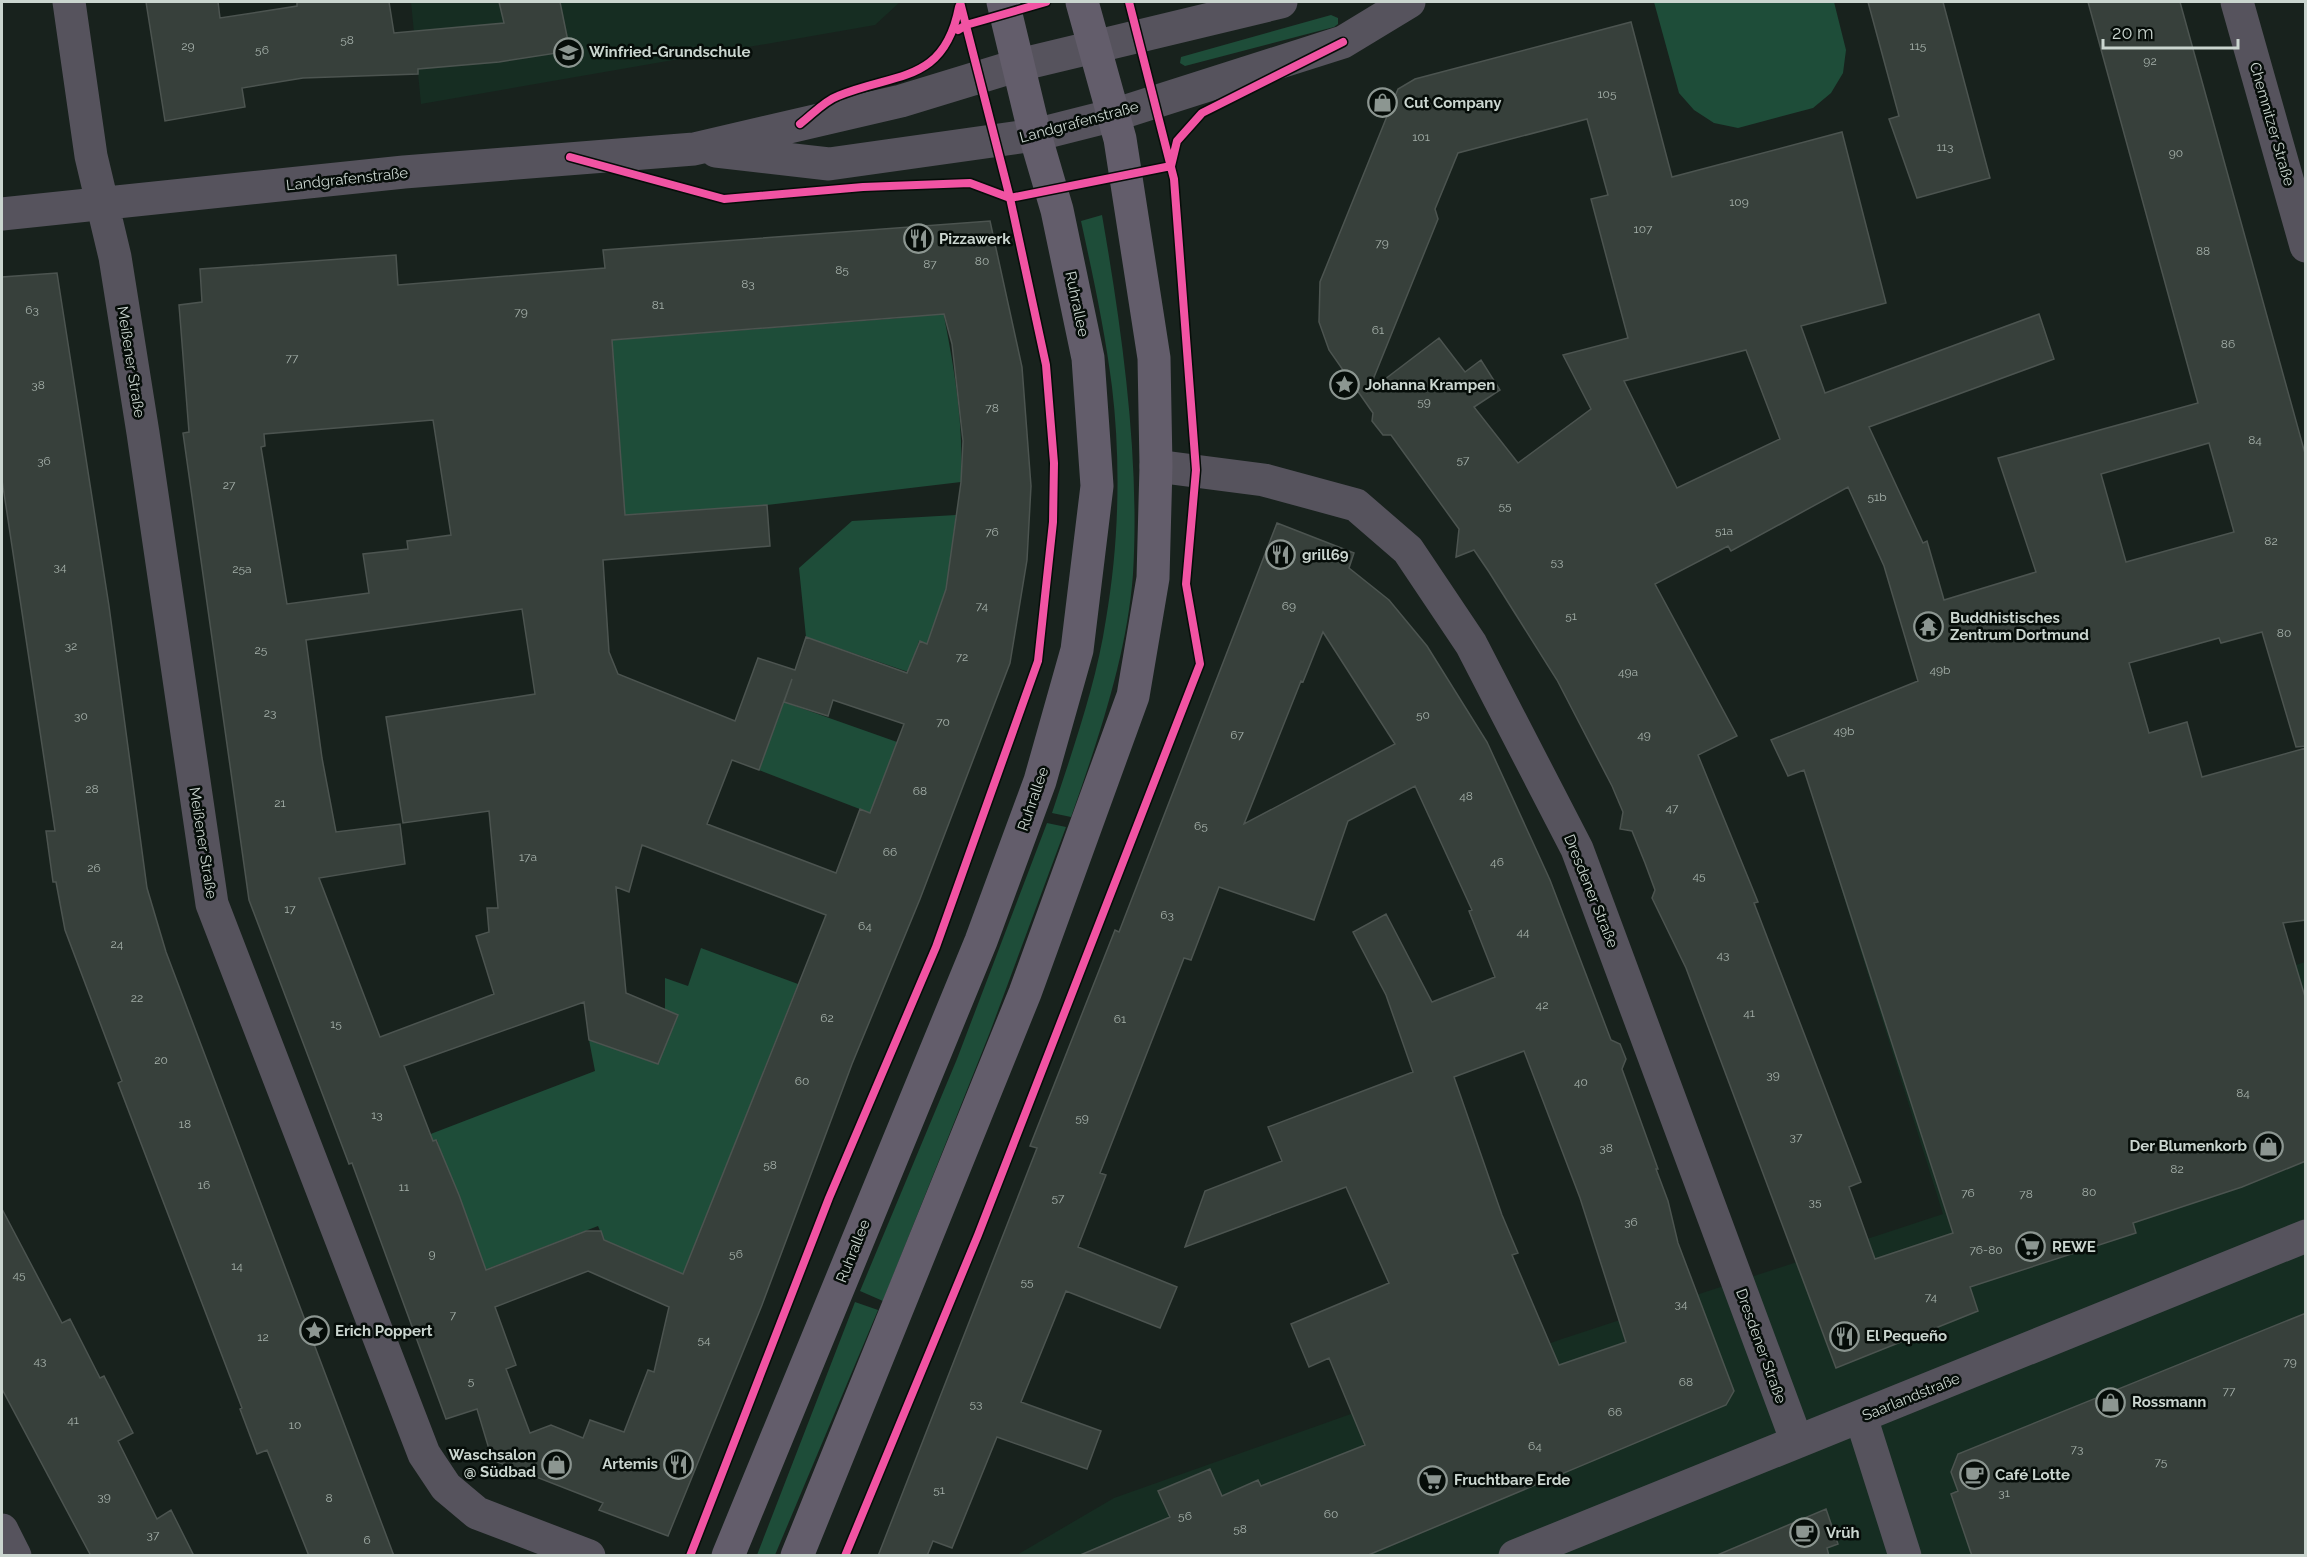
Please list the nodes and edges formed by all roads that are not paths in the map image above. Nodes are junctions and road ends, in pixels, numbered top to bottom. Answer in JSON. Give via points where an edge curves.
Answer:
{"nodes":[{"id":1,"x":69,"y":2,"type":"edge"},
{"id":2,"x":1003,"y":2,"type":"edge"},
{"id":3,"x":1082,"y":2,"type":"edge"},
{"id":4,"x":1281,"y":2,"type":"edge"},
{"id":5,"x":1409,"y":2,"type":"edge"},
{"id":6,"x":2238,"y":2,"type":"edge"},
{"id":7,"x":1095,"y":47,"type":"junction"},
{"id":8,"x":1019,"y":65,"type":"junction"},
{"id":9,"x":1114,"y":115,"type":"junction"},
{"id":10,"x":1035,"y":135,"type":"junction"},
{"id":11,"x":694,"y":149,"type":"junction"},
{"id":12,"x":103,"y":205,"type":"junction"},
{"id":13,"x":2,"y":214,"type":"edge"},
{"id":14,"x":2306,"y":246,"type":"edge"},
{"id":15,"x":1156,"y":466,"type":"junction"},
{"id":16,"x":2306,"y":1236,"type":"edge"},
{"id":17,"x":1861,"y":1417,"type":"junction"},
{"id":18,"x":1797,"y":1442,"type":"junction"},
{"id":19,"x":2,"y":1530,"type":"edge"},
{"id":20,"x":15,"y":1556,"type":"edge"},
{"id":21,"x":590,"y":1556,"type":"edge"},
{"id":22,"x":728,"y":1556,"type":"edge"},
{"id":23,"x":797,"y":1556,"type":"edge"},
{"id":24,"x":1515,"y":1556,"type":"edge"},
{"id":25,"x":1905,"y":1556,"type":"edge"}],
"edges":[{"from":1,"to":12,"type":"street","name":"Meißener Straße","via":[[91,156]]},
{"from":2,"to":8,"type":"main road","name":"Ruhrallee"},
{"from":3,"to":7,"type":"main road"},
{"from":4,"to":7,"type":"street","name":"Landgrafenstraße"},
{"from":5,"to":9,"type":"street","name":"Landgrafenstraße","via":[[1343,42]]},
{"from":6,"to":14,"type":"street","name":"Chemnitzer Straße"},
{"from":7,"to":8,"type":"street","name":"Landgrafenstraße"},
{"from":7,"to":9,"type":"main road"},
{"from":8,"to":10,"type":"main road","name":"Ruhrallee"},
{"from":8,"to":11,"type":"street","name":"Landgrafenstraße","via":[[901,101]]},
{"from":9,"to":10,"type":"street","name":"Landgrafenstraße"},
{"from":9,"to":15,"type":"main road","via":[[1154,357]]},
{"from":10,"to":11,"type":"street","name":"Landgrafenstraße","via":[[829,164]]},
{"from":10,"to":22,"type":"main road","name":"Ruhrallee","via":[[1057,210],[1088,358],[1097,486],[1077,650],[1040,781],[981,941]]},
{"from":11,"to":12,"type":"street","name":"Landgrafenstraße","via":[[404,172]]},
{"from":12,"to":13,"type":"street","name":"Landgrafenstraße"},
{"from":12,"to":21,"type":"street","name":"Meißener Straße","via":[[143,434],[212,904],[420,1443],[435,1473],[477,1513]]},
{"from":15,"to":18,"type":"street","name":"Dresdener Straße","via":[[1264,480],[1356,505],[1407,549],[1471,644],[1576,849]]},
{"from":15,"to":23,"type":"main road","via":[[1153,578],[1133,696],[1025,993]]},
{"from":16,"to":17,"type":"street","name":"Saarlandstraße"},
{"from":17,"to":18,"type":"street","name":"Saarlandstraße"},
{"from":17,"to":25,"type":"street"},
{"from":18,"to":24,"type":"street","name":"Saarlandstraße"},
{"from":19,"to":20,"type":"street"}]}
